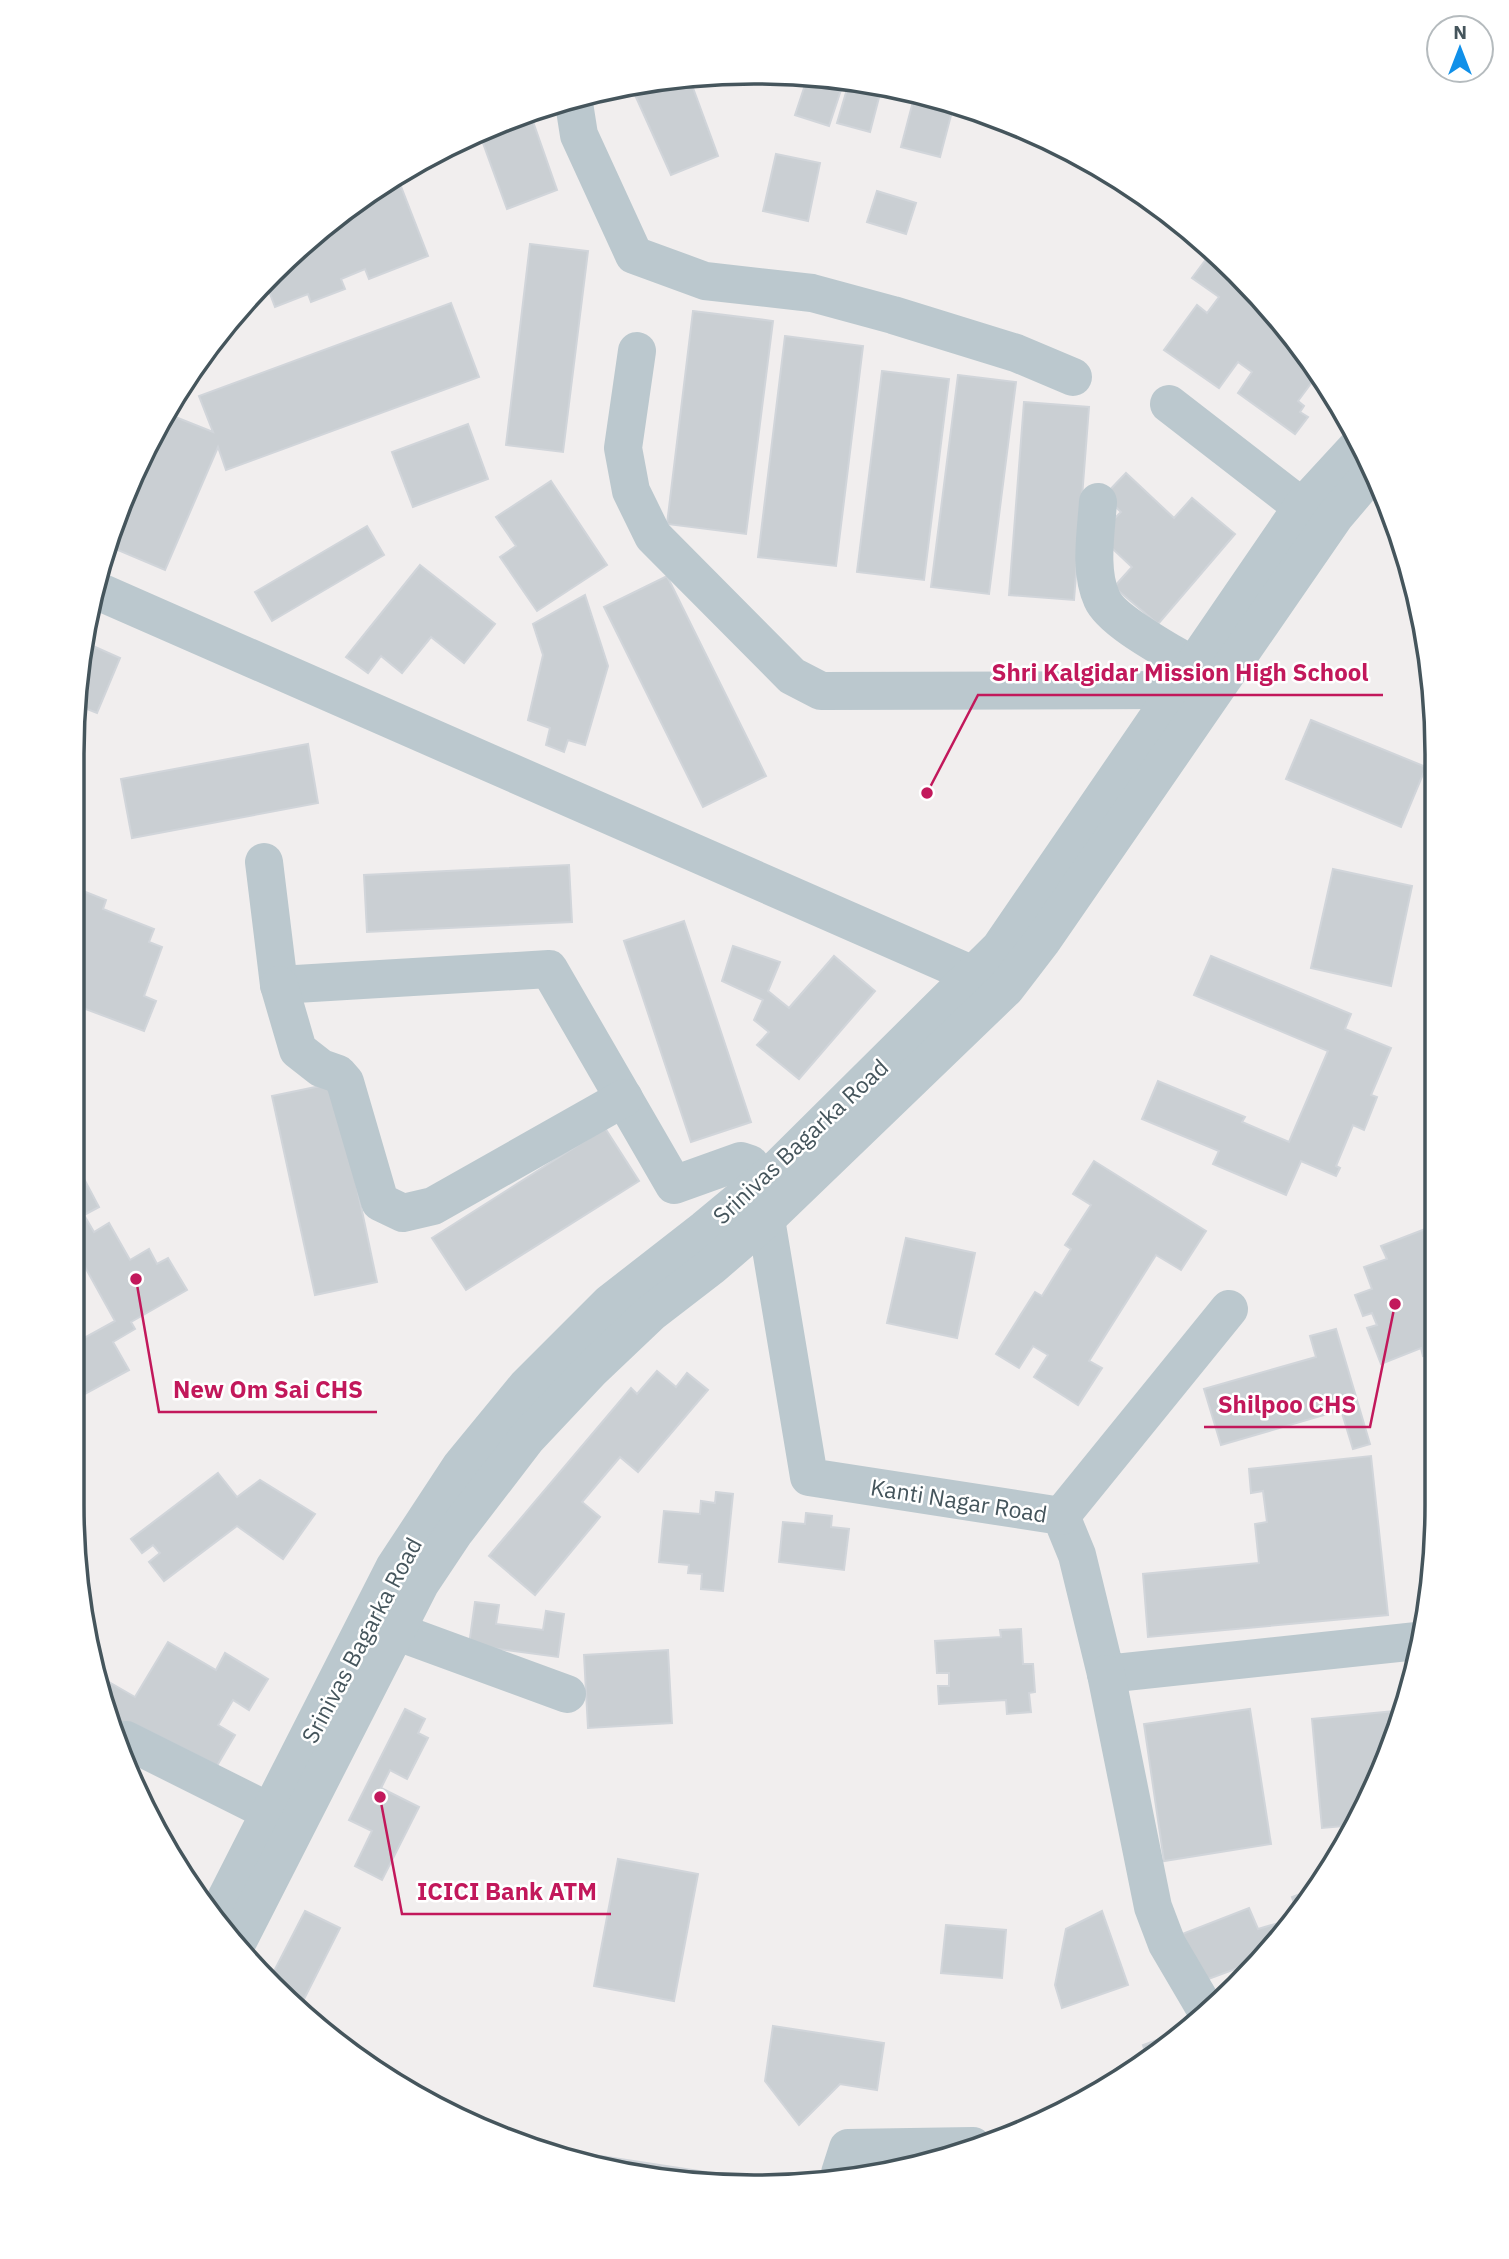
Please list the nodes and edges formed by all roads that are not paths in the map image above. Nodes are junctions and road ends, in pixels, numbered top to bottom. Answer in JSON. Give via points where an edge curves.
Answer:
{"nodes":[{"id":1,"x":575,"y":109,"type":"edge"},
{"id":2,"x":637,"y":351,"type":"dead end"},
{"id":3,"x":1073,"y":377,"type":"dead end"},
{"id":4,"x":1169,"y":404,"type":"dead end"},
{"id":5,"x":1353,"y":452,"type":"edge"},
{"id":6,"x":1366,"y":480,"type":"edge"},
{"id":7,"x":1098,"y":502,"type":"dead end"},
{"id":8,"x":1302,"y":508,"type":"junction"},
{"id":9,"x":104,"y":594,"type":"edge"},
{"id":10,"x":1185,"y":678,"type":"junction"},
{"id":11,"x":264,"y":862,"type":"dead end"},
{"id":12,"x":973,"y":975,"type":"junction"},
{"id":13,"x":279,"y":985,"type":"junction"},
{"id":14,"x":624,"y":1098,"type":"junction"},
{"id":15,"x":763,"y":1181,"type":"junction"},
{"id":16,"x":766,"y":1219,"type":"junction"},
{"id":17,"x":1229,"y":1309,"type":"dead end"},
{"id":18,"x":1061,"y":1516,"type":"junction"},
{"id":19,"x":407,"y":1576,"type":"junction"},
{"id":20,"x":395,"y":1631,"type":"junction"},
{"id":21,"x":1410,"y":1642,"type":"edge"},
{"id":22,"x":1106,"y":1674,"type":"junction"},
{"id":23,"x":567,"y":1694,"type":"dead end"},
{"id":24,"x":127,"y":1740,"type":"dead end"},
{"id":25,"x":270,"y":1812,"type":"junction"},
{"id":26,"x":220,"y":1909,"type":"edge"},
{"id":27,"x":241,"y":1936,"type":"edge"},
{"id":28,"x":1202,"y":2004,"type":"edge"},
{"id":29,"x":946,"y":2146,"type":"edge"},
{"id":30,"x":841,"y":2169,"type":"edge"}],
"edges":[{"from":1,"to":3,"type":"street","via":[[579,135],[634,255],[705,281],[812,293],[892,315],[1016,353]]},
{"from":2,"to":10,"type":"street","via":[[623,448],[631,491],[653,536],[792,676],[821,691]]},
{"from":4,"to":8,"type":"street"},
{"from":5,"to":8,"type":"street","name":"Srinivas Bagarka Road"},
{"from":6,"to":16,"type":"street","name":"Srinivas Bagarka Road","via":[[1335,516],[1006,988]]},
{"from":7,"to":10,"type":"street","via":[[1096,577],[1102,600]]},
{"from":8,"to":10,"type":"street","name":"Srinivas Bagarka Road"},
{"from":9,"to":12,"type":"street"},
{"from":10,"to":12,"type":"street","name":"Srinivas Bagarka Road","via":[[1000,948]]},
{"from":11,"to":13,"type":"street"},
{"from":12,"to":15,"type":"street","name":"Srinivas Bagarka Road"},
{"from":13,"to":14,"type":"street","via":[[549,969]]},
{"from":13,"to":14,"type":"street","via":[[298,1050],[345,1082],[380,1202],[403,1213],[433,1206]]},
{"from":14,"to":15,"type":"street","via":[[674,1185],[741,1161],[750,1164]]},
{"from":15,"to":19,"type":"street","name":"Srinivas Bagarka Road","via":[[610,1303],[526,1387],[461,1466]]},
{"from":16,"to":18,"type":"street","name":"Kanti Nagar Road","via":[[809,1477]]},
{"from":16,"to":19,"type":"street","name":"Srinivas Bagarka Road","via":[[651,1313],[591,1370],[527,1438],[454,1533]]},
{"from":17,"to":18,"type":"street"},
{"from":18,"to":22,"type":"street","name":"Kanti Nagar Road","via":[[1077,1555]]},
{"from":19,"to":20,"type":"street"},
{"from":19,"to":25,"type":"street","name":"Srinivas Bagarka Road"},
{"from":20,"to":23,"type":"street"},
{"from":20,"to":27,"type":"street"},
{"from":21,"to":22,"type":"street"},
{"from":22,"to":28,"type":"street","name":"Kanti Nagar Road","via":[[1153,1907],[1167,1944]]},
{"from":24,"to":25,"type":"street"},
{"from":25,"to":26,"type":"street","name":"Srinivas Bagarka Road"},
{"from":29,"to":30,"type":"street","via":[[848,2148]]}]}
